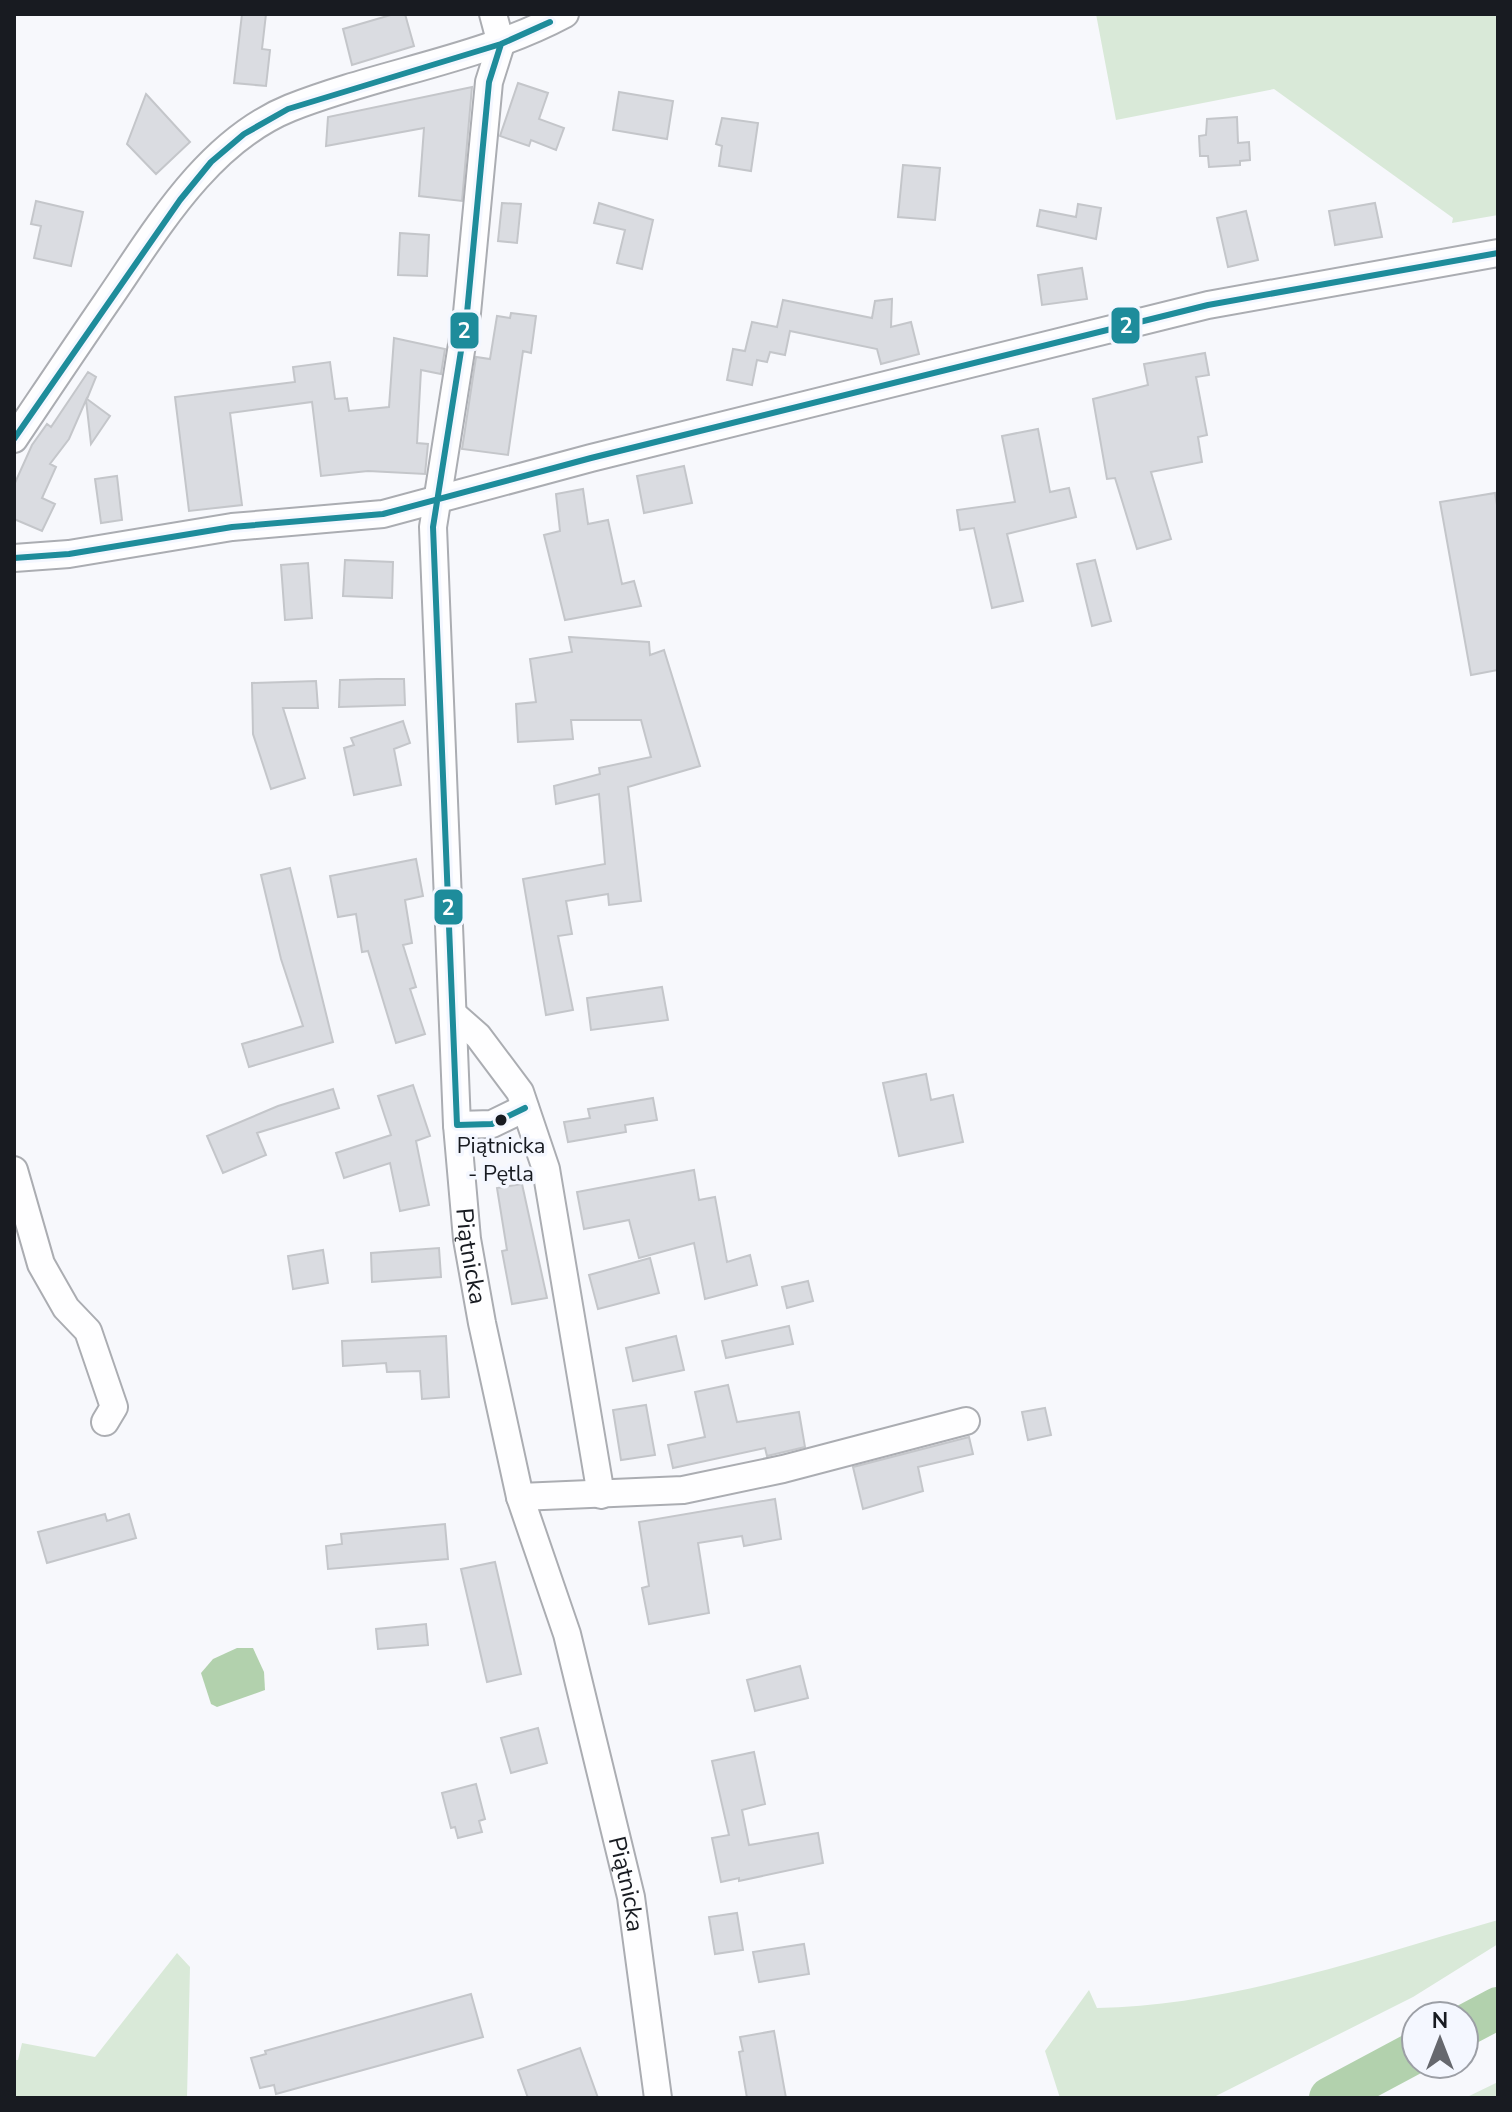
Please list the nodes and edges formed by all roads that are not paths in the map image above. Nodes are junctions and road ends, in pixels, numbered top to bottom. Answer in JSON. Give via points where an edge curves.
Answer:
{"nodes":[{"id":1,"x":493,"y":14,"type":"edge"},
{"id":2,"x":565,"y":14,"type":"edge"},
{"id":3,"x":501,"y":44,"type":"junction"},
{"id":4,"x":1498,"y":253,"type":"edge"},
{"id":5,"x":14,"y":439,"type":"edge"},
{"id":6,"x":437,"y":502,"type":"junction"},
{"id":7,"x":14,"y":558,"type":"edge"},
{"id":8,"x":453,"y":1014,"type":"junction"},
{"id":9,"x":525,"y":1108,"type":"junction"},
{"id":10,"x":457,"y":1125,"type":"junction"},
{"id":11,"x":14,"y":1170,"type":"edge"},
{"id":12,"x":966,"y":1421,"type":"dead end"},
{"id":13,"x":105,"y":1422,"type":"dead end"},
{"id":14,"x":601,"y":1495,"type":"junction"},
{"id":15,"x":520,"y":1497,"type":"junction"},
{"id":16,"x":658,"y":2098,"type":"edge"}],
"edges":[{"from":1,"to":3,"type":"street"},
{"from":2,"to":3,"type":"street"},
{"from":3,"to":5,"type":"street","via":[[288,109],[244,134],[211,162],[180,200]]},
{"from":3,"to":6,"type":"street","name":"Piątnicka","via":[[489,82],[467,313]]},
{"from":4,"to":6,"type":"street","via":[[1208,305],[591,458]]},
{"from":6,"to":7,"type":"street","via":[[383,514],[232,527]]},
{"from":6,"to":8,"type":"street","name":"Piątnicka","via":[[433,527]]},
{"from":8,"to":9,"type":"street","via":[[508,1073]]},
{"from":8,"to":10,"type":"street","name":"Piątnicka"},
{"from":9,"to":10,"type":"street","via":[[492,1124]]},
{"from":9,"to":14,"type":"street","via":[[546,1169]]},
{"from":10,"to":15,"type":"street","name":"Piątnicka","via":[[467,1239]]},
{"from":11,"to":13,"type":"street","via":[[41,1264],[66,1308],[88,1331],[114,1407]]},
{"from":12,"to":14,"type":"street","via":[[683,1490]]},
{"from":14,"to":15,"type":"street"},
{"from":15,"to":16,"type":"street","name":"Piątnicka","via":[[567,1634],[631,1897]]}]}
